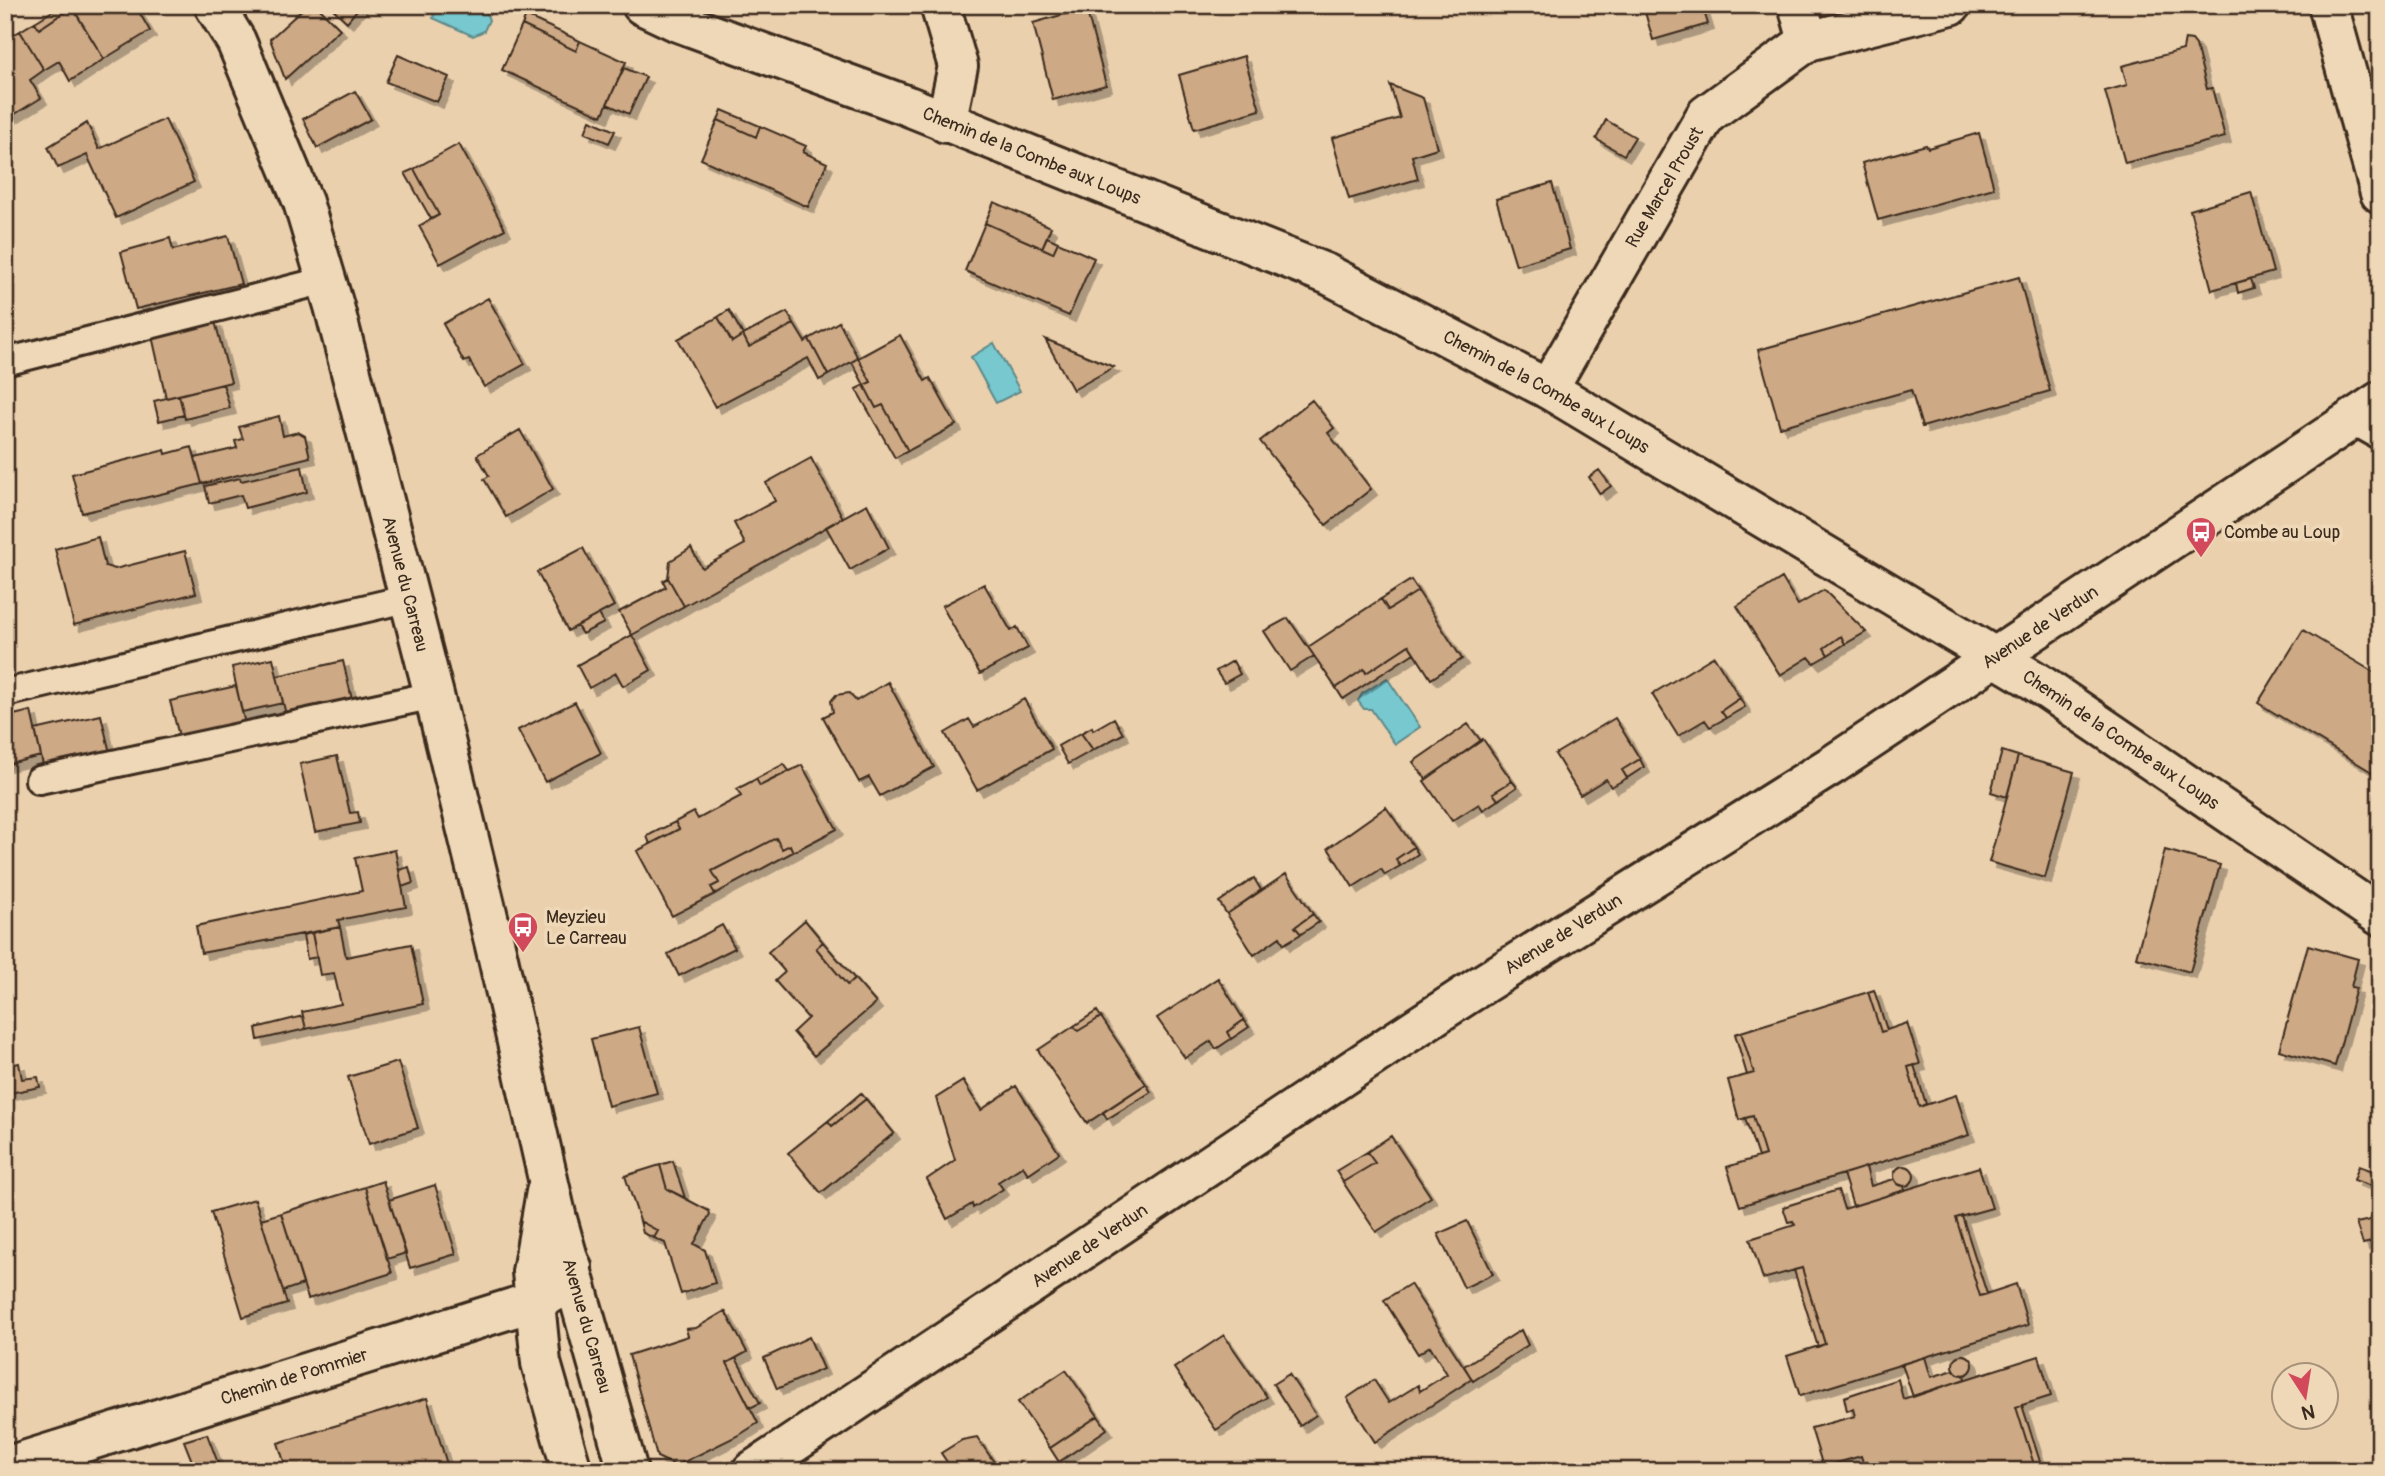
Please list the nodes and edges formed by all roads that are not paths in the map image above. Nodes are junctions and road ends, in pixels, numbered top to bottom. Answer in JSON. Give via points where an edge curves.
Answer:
{"nodes":[{"id":1,"x":214,"y":5,"type":"edge"},
{"id":2,"x":642,"y":5,"type":"edge"},
{"id":3,"x":940,"y":5,"type":"edge"},
{"id":4,"x":1798,"y":5,"type":"edge"},
{"id":5,"x":1951,"y":5,"type":"edge"},
{"id":6,"x":2328,"y":5,"type":"edge"},
{"id":7,"x":1808,"y":41,"type":"junction"},
{"id":8,"x":946,"y":123,"type":"junction"},
{"id":9,"x":2380,"y":193,"type":"edge"},
{"id":10,"x":326,"y":280,"type":"junction"},
{"id":11,"x":5,"y":362,"type":"edge"},
{"id":12,"x":1548,"y":389,"type":"junction"},
{"id":13,"x":2370,"y":419,"type":"edge"},
{"id":14,"x":410,"y":598,"type":"junction"},
{"id":15,"x":1994,"y":656,"type":"junction"},
{"id":16,"x":5,"y":693,"type":"edge"},
{"id":17,"x":434,"y":695,"type":"junction"},
{"id":18,"x":40,"y":780,"type":"dead end"},
{"id":19,"x":2380,"y":916,"type":"edge"},
{"id":20,"x":548,"y":1179,"type":"junction"},
{"id":21,"x":572,"y":1268,"type":"junction"},
{"id":22,"x":535,"y":1301,"type":"junction"},
{"id":23,"x":5,"y":1468,"type":"edge"},
{"id":24,"x":572,"y":1471,"type":"edge"},
{"id":25,"x":628,"y":1471,"type":"edge"},
{"id":26,"x":752,"y":1471,"type":"edge"}],
"edges":[{"from":1,"to":10,"type":"street","name":"Avenue du Carreau","via":[[236,41],[303,202]]},
{"from":2,"to":8,"type":"street","name":"Chemin de la Combe aux Loups"},
{"from":3,"to":8,"type":"street","via":[[958,66]]},
{"from":4,"to":7,"type":"street"},
{"from":5,"to":7,"type":"street","name":"Rue Marcel Proust"},
{"from":6,"to":9,"type":"street"},
{"from":7,"to":12,"type":"street","name":"Rue Marcel Proust","via":[[1706,115]]},
{"from":8,"to":12,"type":"street","name":"Chemin de la Combe aux Loups","via":[[1327,274]]},
{"from":10,"to":11,"type":"lane"},
{"from":10,"to":14,"type":"street","name":"Avenue du Carreau"},
{"from":12,"to":15,"type":"street","name":"Chemin de la Combe aux Loups"},
{"from":13,"to":15,"type":"street","name":"Avenue de Verdun"},
{"from":14,"to":16,"type":"lane"},
{"from":14,"to":17,"type":"street","name":"Avenue du Carreau"},
{"from":15,"to":19,"type":"street","name":"Chemin de la Combe aux Loups"},
{"from":15,"to":26,"type":"street","name":"Avenue de Verdun","via":[[1833,764],[1462,997]]},
{"from":17,"to":18,"type":"lane"},
{"from":17,"to":20,"type":"street","name":"Avenue du Carreau"},
{"from":20,"to":21,"type":"street","name":"Avenue du Carreau"},
{"from":20,"to":22,"type":"street","name":"Avenue du Carreau","via":[[532,1272]]},
{"from":21,"to":22,"type":"street","name":"Chemin de Pommier","via":[[554,1292]]},
{"from":21,"to":25,"type":"street","name":"Avenue du Carreau"},
{"from":22,"to":23,"type":"street","name":"Chemin de Pommier"},
{"from":22,"to":24,"type":"street","name":"Avenue du Carreau","via":[[541,1363]]}]}
